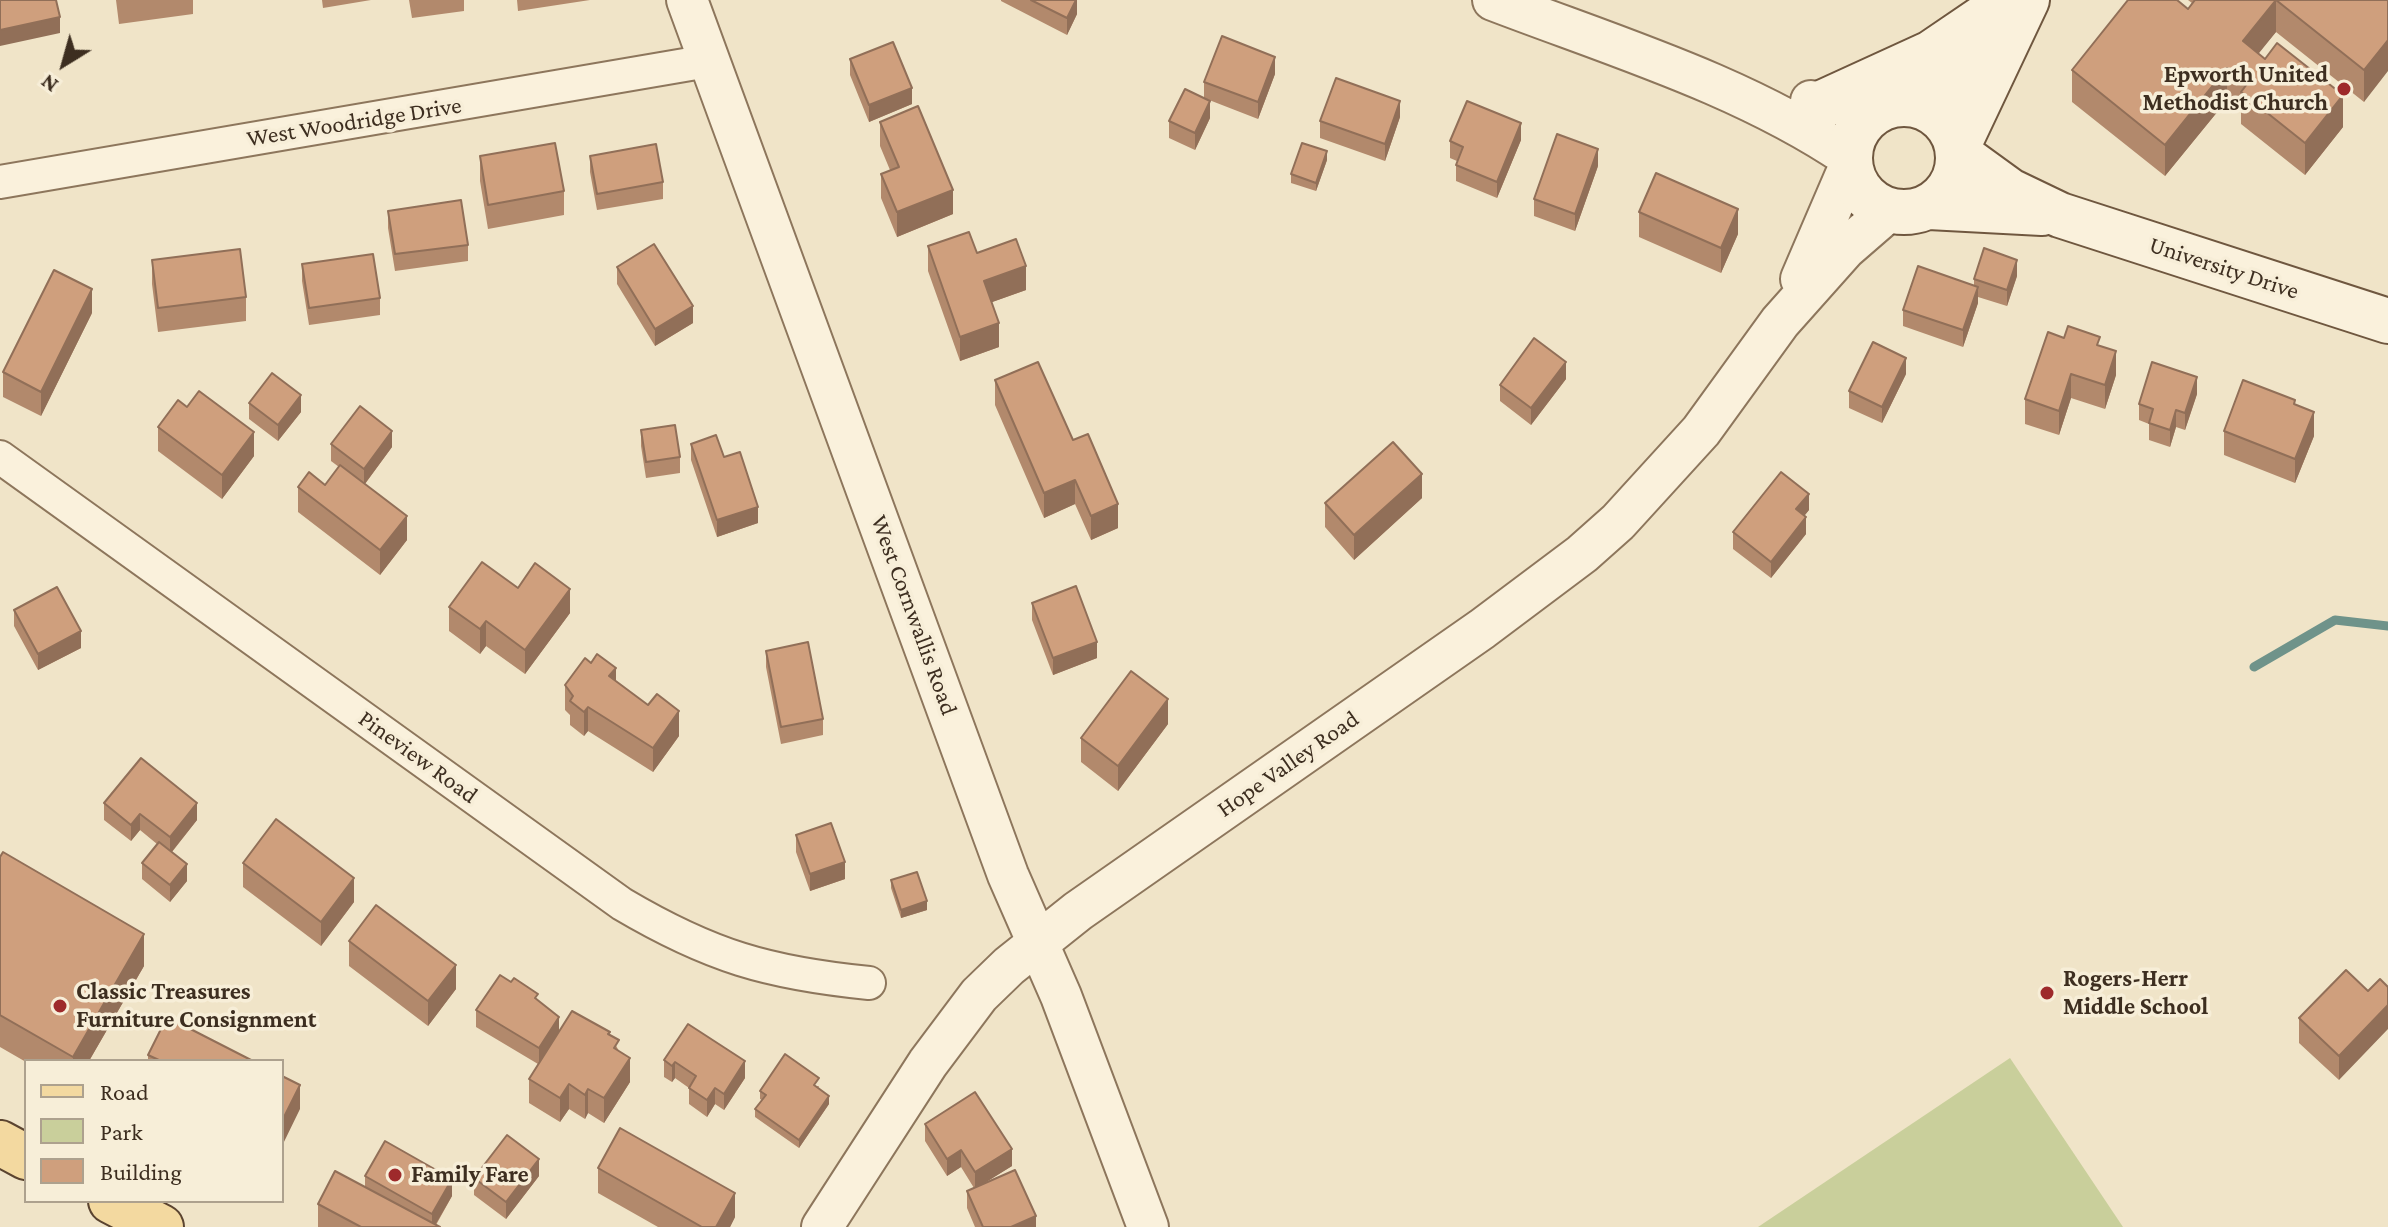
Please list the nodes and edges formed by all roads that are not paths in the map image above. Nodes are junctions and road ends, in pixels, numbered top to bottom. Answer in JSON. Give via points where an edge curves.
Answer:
{"nodes":[{"id":1,"x":687,"y":0,"type":"edge"},
{"id":2,"x":1493,"y":0,"type":"edge"},
{"id":3,"x":2009,"y":0,"type":"edge"},
{"id":4,"x":2024,"y":0,"type":"edge"},
{"id":5,"x":708,"y":61,"type":"junction"},
{"id":6,"x":1734,"y":95,"type":"junction"},
{"id":7,"x":1826,"y":101,"type":"junction"},
{"id":8,"x":1893,"y":106,"type":"junction"},
{"id":9,"x":1959,"y":150,"type":"junction"},
{"id":10,"x":1850,"y":161,"type":"junction"},
{"id":11,"x":0,"y":182,"type":"edge"},
{"id":12,"x":1910,"y":208,"type":"junction"},
{"id":13,"x":2060,"y":215,"type":"junction"},
{"id":14,"x":2388,"y":321,"type":"edge"},
{"id":15,"x":1780,"y":322,"type":"junction"},
{"id":16,"x":0,"y":457,"type":"edge"},
{"id":17,"x":1038,"y":942,"type":"junction"},
{"id":18,"x":869,"y":983,"type":"dead end"},
{"id":19,"x":0,"y":1143,"type":"edge"},
{"id":20,"x":24,"y":1156,"type":"edge"},
{"id":21,"x":115,"y":1203,"type":"edge"},
{"id":22,"x":161,"y":1227,"type":"edge"},
{"id":23,"x":822,"y":1227,"type":"edge"},
{"id":24,"x":1148,"y":1227,"type":"edge"}],
"edges":[{"from":1,"to":5,"type":"street","name":"West Cornwallis Road"},
{"from":2,"to":6,"type":"street"},
{"from":3,"to":7,"type":"main road","via":[[1931,53]]},
{"from":4,"to":8,"type":"main road","via":[[1968,68],[1935,91]]},
{"from":4,"to":9,"type":"main road"},
{"from":5,"to":11,"type":"street","name":"West Woodridge Drive"},
{"from":5,"to":17,"type":"street","name":"West Cornwallis Road","via":[[1008,875]]},
{"from":6,"to":7,"type":"street"},
{"from":6,"to":10,"type":"street","via":[[1811,131]]},
{"from":7,"to":8,"type":"street"},
{"from":8,"to":9,"type":"main road","via":[[1924,107],[1940,116]]},
{"from":8,"to":10,"type":"main road","via":[[1856,131]]},
{"from":9,"to":12,"type":"main road","via":[[1951,186]]},
{"from":9,"to":13,"type":"main road","name":"University Drive","via":[[2010,191]]},
{"from":10,"to":12,"type":"main road","via":[[1861,191]]},
{"from":10,"to":15,"type":"street","name":"Hope Valley Road"},
{"from":12,"to":13,"type":"main road","name":"University Drive"},
{"from":12,"to":15,"type":"street","name":"Hope Valley Road","via":[[1845,249]]},
{"from":13,"to":14,"type":"main road","name":"University Drive"},
{"from":15,"to":17,"type":"street","name":"Hope Valley Road","via":[[1701,431],[1582,554]]},
{"from":16,"to":18,"type":"street","name":"Pineview Road","via":[[622,904],[666,930],[770,970]]},
{"from":17,"to":23,"type":"street","name":"Hope Valley Road","via":[[979,995],[955,1026]]},
{"from":17,"to":24,"type":"street","name":"West Cornwallis Road"},
{"from":19,"to":20,"type":"main road"},
{"from":21,"to":22,"type":"main road"}]}
